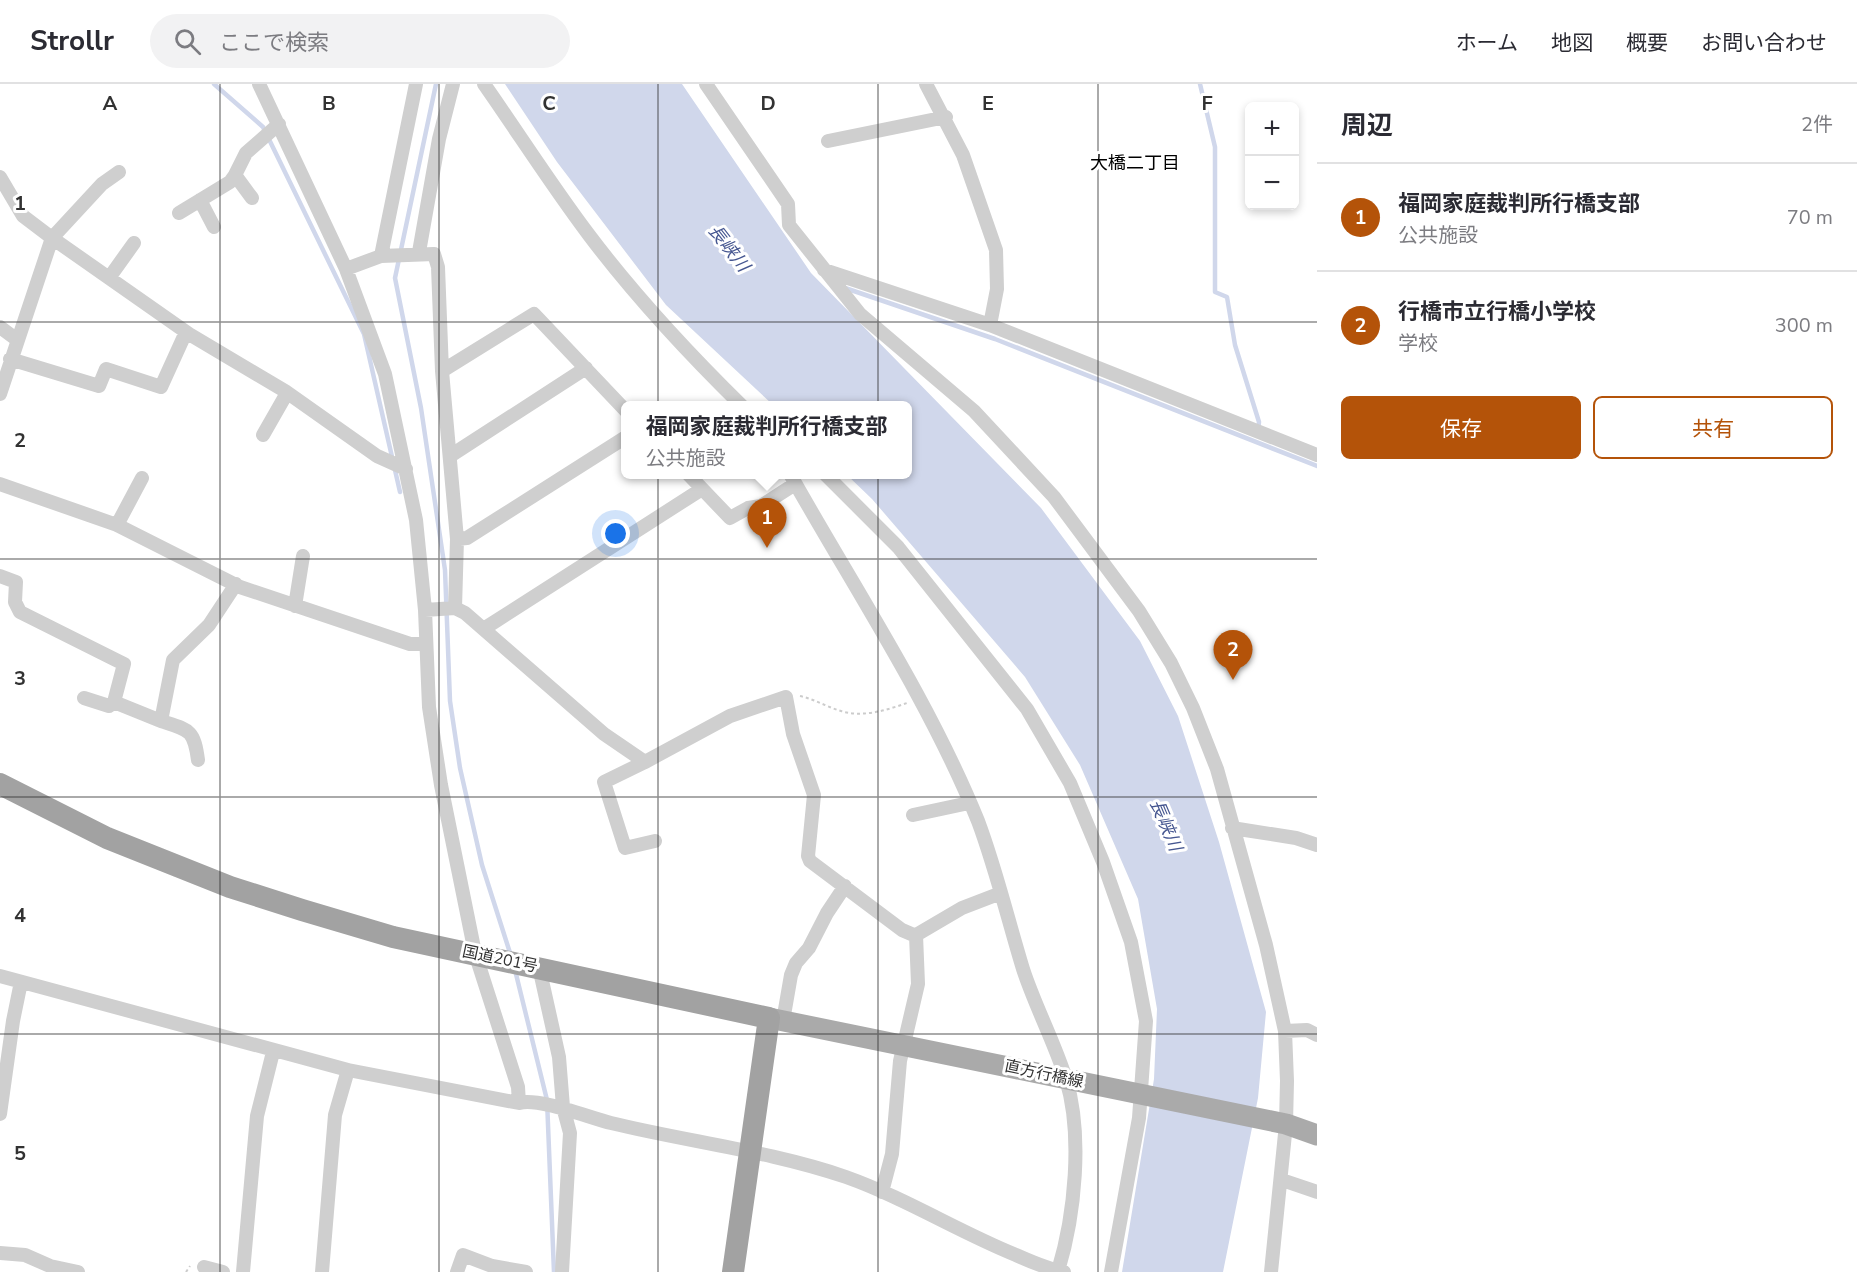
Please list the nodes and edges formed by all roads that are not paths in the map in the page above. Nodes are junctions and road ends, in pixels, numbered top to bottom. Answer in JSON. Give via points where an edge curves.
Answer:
{"nodes":[{"id":1,"x":259,"y":84,"type":"edge"},
{"id":2,"x":416,"y":84,"type":"edge"},
{"id":3,"x":453,"y":84,"type":"edge"},
{"id":4,"x":484,"y":84,"type":"edge"},
{"id":5,"x":706,"y":84,"type":"edge"},
{"id":6,"x":926,"y":84,"type":"edge"},
{"id":7,"x":946,"y":117,"type":"junction"},
{"id":8,"x":279,"y":124,"type":"junction"},
{"id":9,"x":828,"y":141,"type":"dead end"},
{"id":10,"x":119,"y":172,"type":"dead end"},
{"id":11,"x":235,"y":175,"type":"junction"},
{"id":12,"x":2,"y":188,"type":"edge"},
{"id":13,"x":252,"y":198,"type":"dead end"},
{"id":14,"x":200,"y":200,"type":"junction"},
{"id":15,"x":179,"y":213,"type":"dead end"},
{"id":16,"x":214,"y":227,"type":"dead end"},
{"id":17,"x":52,"y":238,"type":"junction"},
{"id":18,"x":134,"y":243,"type":"dead end"},
{"id":19,"x":419,"y":252,"type":"junction"},
{"id":20,"x":385,"y":256,"type":"junction"},
{"id":21,"x":346,"y":269,"type":"junction"},
{"id":22,"x":824,"y":270,"type":"junction"},
{"id":23,"x":109,"y":278,"type":"junction"},
{"id":24,"x":990,"y":325,"type":"junction"},
{"id":25,"x":0,"y":327,"type":"edge"},
{"id":26,"x":186,"y":332,"type":"junction"},
{"id":27,"x":16,"y":339,"type":"junction"},
{"id":28,"x":10,"y":359,"type":"junction"},
{"id":29,"x":586,"y":368,"type":"junction"},
{"id":30,"x":442,"y":371,"type":"junction"},
{"id":31,"x":287,"y":393,"type":"junction"},
{"id":32,"x":0,"y":394,"type":"edge"},
{"id":33,"x":738,"y":401,"type":"edge"},
{"id":34,"x":621,"y":406,"type":"edge"},
{"id":35,"x":263,"y":435,"type":"dead end"},
{"id":36,"x":621,"y":440,"type":"edge"},
{"id":37,"x":1317,"y":455,"type":"edge"},
{"id":38,"x":450,"y":456,"type":"junction"},
{"id":39,"x":406,"y":470,"type":"junction"},
{"id":40,"x":142,"y":478,"type":"dead end"},
{"id":41,"x":693,"y":479,"type":"edge"},
{"id":42,"x":793,"y":479,"type":"edge"},
{"id":43,"x":830,"y":479,"type":"edge"},
{"id":44,"x":0,"y":484,"type":"edge"},
{"id":45,"x":702,"y":489,"type":"junction"},
{"id":46,"x":117,"y":525,"type":"junction"},
{"id":47,"x":457,"y":539,"type":"junction"},
{"id":48,"x":303,"y":556,"type":"dead end"},
{"id":49,"x":0,"y":576,"type":"edge"},
{"id":50,"x":236,"y":584,"type":"junction"},
{"id":51,"x":295,"y":606,"type":"junction"},
{"id":52,"x":455,"y":608,"type":"junction"},
{"id":53,"x":429,"y":610,"type":"junction"},
{"id":54,"x":485,"y":628,"type":"junction"},
{"id":55,"x":425,"y":644,"type":"junction"},
{"id":56,"x":84,"y":698,"type":"dead end"},
{"id":57,"x":114,"y":702,"type":"junction"},
{"id":58,"x":161,"y":721,"type":"junction"},
{"id":59,"x":198,"y":760,"type":"dead end"},
{"id":60,"x":645,"y":762,"type":"junction"},
{"id":61,"x":0,"y":784,"type":"edge"},
{"id":62,"x":969,"y":803,"type":"junction"},
{"id":63,"x":913,"y":815,"type":"dead end"},
{"id":64,"x":1232,"y":828,"type":"junction"},
{"id":65,"x":655,"y":841,"type":"dead end"},
{"id":66,"x":1317,"y":845,"type":"edge"},
{"id":67,"x":845,"y":886,"type":"junction"},
{"id":68,"x":1001,"y":893,"type":"junction"},
{"id":69,"x":916,"y":936,"type":"junction"},
{"id":70,"x":478,"y":954,"type":"junction"},
{"id":71,"x":533,"y":965,"type":"junction"},
{"id":72,"x":0,"y":976,"type":"edge"},
{"id":73,"x":21,"y":982,"type":"junction"},
{"id":74,"x":776,"y":1019,"type":"junction"},
{"id":75,"x":1285,"y":1031,"type":"junction"},
{"id":76,"x":1317,"y":1035,"type":"edge"},
{"id":77,"x":905,"y":1046,"type":"junction"},
{"id":78,"x":273,"y":1052,"type":"junction"},
{"id":79,"x":348,"y":1070,"type":"junction"},
{"id":80,"x":1065,"y":1078,"type":"junction"},
{"id":81,"x":1146,"y":1097,"type":"junction"},
{"id":82,"x":522,"y":1102,"type":"junction"},
{"id":83,"x":559,"y":1107,"type":"junction"},
{"id":84,"x":0,"y":1114,"type":"edge"},
{"id":85,"x":1277,"y":1123,"type":"junction"},
{"id":86,"x":1317,"y":1135,"type":"edge"},
{"id":87,"x":751,"y":1152,"type":"junction"},
{"id":88,"x":1282,"y":1180,"type":"junction"},
{"id":89,"x":882,"y":1192,"type":"junction"},
{"id":90,"x":1317,"y":1192,"type":"edge"},
{"id":91,"x":0,"y":1253,"type":"edge"},
{"id":92,"x":204,"y":1267,"type":"dead end"},
{"id":93,"x":51,"y":1269,"type":"edge"},
{"id":94,"x":1056,"y":1271,"type":"edge"},
{"id":95,"x":78,"y":1272,"type":"edge"},
{"id":96,"x":223,"y":1272,"type":"edge"},
{"id":97,"x":243,"y":1272,"type":"edge"},
{"id":98,"x":322,"y":1272,"type":"edge"},
{"id":99,"x":457,"y":1272,"type":"edge"},
{"id":100,"x":526,"y":1272,"type":"edge"},
{"id":101,"x":562,"y":1272,"type":"edge"},
{"id":102,"x":733,"y":1272,"type":"edge"},
{"id":103,"x":1111,"y":1272,"type":"edge"},
{"id":104,"x":1271,"y":1272,"type":"edge"}],
"edges":[{"from":1,"to":8,"type":"street"},
{"from":2,"to":20,"type":"street"},
{"from":3,"to":19,"type":"street"},
{"from":4,"to":33,"type":"street","via":[[589,234],[660,320]]},
{"from":5,"to":22,"type":"street","via":[[788,204],[789,225]]},
{"from":6,"to":7,"type":"street"},
{"from":7,"to":9,"type":"street"},
{"from":7,"to":24,"type":"street","via":[[996,250],[997,289]]},
{"from":8,"to":11,"type":"street","via":[[246,153]]},
{"from":8,"to":21,"type":"street"},
{"from":10,"to":17,"type":"street","via":[[102,183]]},
{"from":11,"to":13,"type":"street"},
{"from":11,"to":14,"type":"street"},
{"from":12,"to":17,"type":"street","via":[[23,216]]},
{"from":14,"to":15,"type":"street"},
{"from":14,"to":16,"type":"street"},
{"from":17,"to":23,"type":"street"},
{"from":17,"to":27,"type":"street"},
{"from":18,"to":23,"type":"street"},
{"from":19,"to":20,"type":"street"},
{"from":19,"to":30,"type":"street","via":[[434,254],[438,267]]},
{"from":20,"to":21,"type":"street"},
{"from":21,"to":39,"type":"street","via":[[385,374]]},
{"from":22,"to":24,"type":"street"},
{"from":22,"to":64,"type":"street","via":[[860,314],[974,411],[1026,465],[1139,611],[1171,663],[1192,708],[1217,769]]},
{"from":23,"to":26,"type":"street"},
{"from":24,"to":37,"type":"street"},
{"from":25,"to":27,"type":"street"},
{"from":26,"to":28,"type":"street","via":[[161,387],[106,369],[99,386]]},
{"from":26,"to":31,"type":"street"},
{"from":27,"to":28,"type":"street"},
{"from":28,"to":32,"type":"street"},
{"from":29,"to":30,"type":"street","via":[[534,314]]},
{"from":29,"to":34,"type":"street"},
{"from":29,"to":38,"type":"street"},
{"from":30,"to":38,"type":"street"},
{"from":31,"to":35,"type":"street"},
{"from":31,"to":39,"type":"street","via":[[377,456]]},
{"from":36,"to":47,"type":"street","via":[[467,538]]},
{"from":38,"to":47,"type":"street"},
{"from":39,"to":53,"type":"street"},
{"from":40,"to":46,"type":"street"},
{"from":41,"to":45,"type":"street"},
{"from":42,"to":45,"type":"street","via":[[761,506],[748,508],[730,519]]},
{"from":42,"to":62,"type":"street","via":[[918,699]]},
{"from":43,"to":81,"type":"street","via":[[898,547],[997,670],[1027,709],[1070,783],[1131,942],[1146,1022]]},
{"from":44,"to":46,"type":"street"},
{"from":45,"to":54,"type":"street"},
{"from":46,"to":50,"type":"street"},
{"from":47,"to":52,"type":"street"},
{"from":48,"to":51,"type":"street"},
{"from":49,"to":57,"type":"street","via":[[16,582],[15,602],[20,612],[124,664]]},
{"from":50,"to":51,"type":"street"},
{"from":50,"to":58,"type":"street","via":[[209,625],[173,660]]},
{"from":51,"to":55,"type":"street","via":[[410,644]]},
{"from":52,"to":53,"type":"street"},
{"from":52,"to":54,"type":"street"},
{"from":53,"to":55,"type":"street"},
{"from":54,"to":60,"type":"street","via":[[604,734]]},
{"from":55,"to":70,"type":"street","via":[[429,706],[441,784]]},
{"from":56,"to":57,"type":"street","via":[[109,706]]},
{"from":57,"to":58,"type":"street"},
{"from":58,"to":59,"type":"street","via":[[188,730],[195,738]]},
{"from":60,"to":65,"type":"street","via":[[604,782],[626,848]]},
{"from":60,"to":67,"type":"street","via":[[730,716],[786,697],[793,734],[814,795],[808,856],[814,866]]},
{"from":61,"to":70,"type":"highway","name":"国道201号","via":[[107,838],[230,887],[393,937]]},
{"from":62,"to":63,"type":"street"},
{"from":62,"to":68,"type":"street"},
{"from":64,"to":66,"type":"street"},
{"from":64,"to":75,"type":"street","via":[[1266,945]]},
{"from":67,"to":69,"type":"street","via":[[902,930]]},
{"from":67,"to":74,"type":"street","via":[[796,963]]},
{"from":68,"to":69,"type":"street","via":[[962,908]]},
{"from":68,"to":80,"type":"street","via":[[1024,971]]},
{"from":69,"to":77,"type":"street","via":[[919,975]]},
{"from":70,"to":71,"type":"highway","name":"国道201号"},
{"from":70,"to":82,"type":"street"},
{"from":71,"to":74,"type":"highway","name":"国道201号"},
{"from":71,"to":83,"type":"street","via":[[559,1057]]},
{"from":72,"to":73,"type":"street"},
{"from":73,"to":78,"type":"street"},
{"from":73,"to":84,"type":"street"},
{"from":74,"to":77,"type":"main road","name":"直方行橋線"},
{"from":74,"to":87,"type":"highway"},
{"from":75,"to":76,"type":"street","via":[[1307,1029]]},
{"from":75,"to":85,"type":"street","via":[[1287,1081]]},
{"from":77,"to":80,"type":"main road","name":"直方行橋線"},
{"from":77,"to":89,"type":"street","via":[[898,1077],[892,1154]]},
{"from":78,"to":79,"type":"street"},
{"from":78,"to":97,"type":"street","via":[[257,1116]]},
{"from":79,"to":82,"type":"street"},
{"from":79,"to":98,"type":"street","via":[[335,1115]]},
{"from":80,"to":81,"type":"main road","name":"直方行橋線"},
{"from":80,"to":94,"type":"street","via":[[1074,1111],[1073,1209]]},
{"from":81,"to":85,"type":"main road","name":"直方行橋線"},
{"from":81,"to":103,"type":"street"},
{"from":82,"to":83,"type":"street"},
{"from":83,"to":87,"type":"street","via":[[662,1135]]},
{"from":83,"to":101,"type":"street","via":[[570,1133]]},
{"from":85,"to":86,"type":"main road","name":"直方行橋線"},
{"from":85,"to":88,"type":"street"},
{"from":87,"to":89,"type":"street","via":[[846,1177]]},
{"from":87,"to":102,"type":"highway"},
{"from":88,"to":90,"type":"street"},
{"from":88,"to":104,"type":"street"},
{"from":89,"to":94,"type":"street","via":[[993,1246]]},
{"from":91,"to":93,"type":"street","via":[[39,1258]]},
{"from":92,"to":96,"type":"street"},
{"from":93,"to":95,"type":"street"},
{"from":99,"to":100,"type":"street","via":[[463,1255],[492,1266]]}]}
